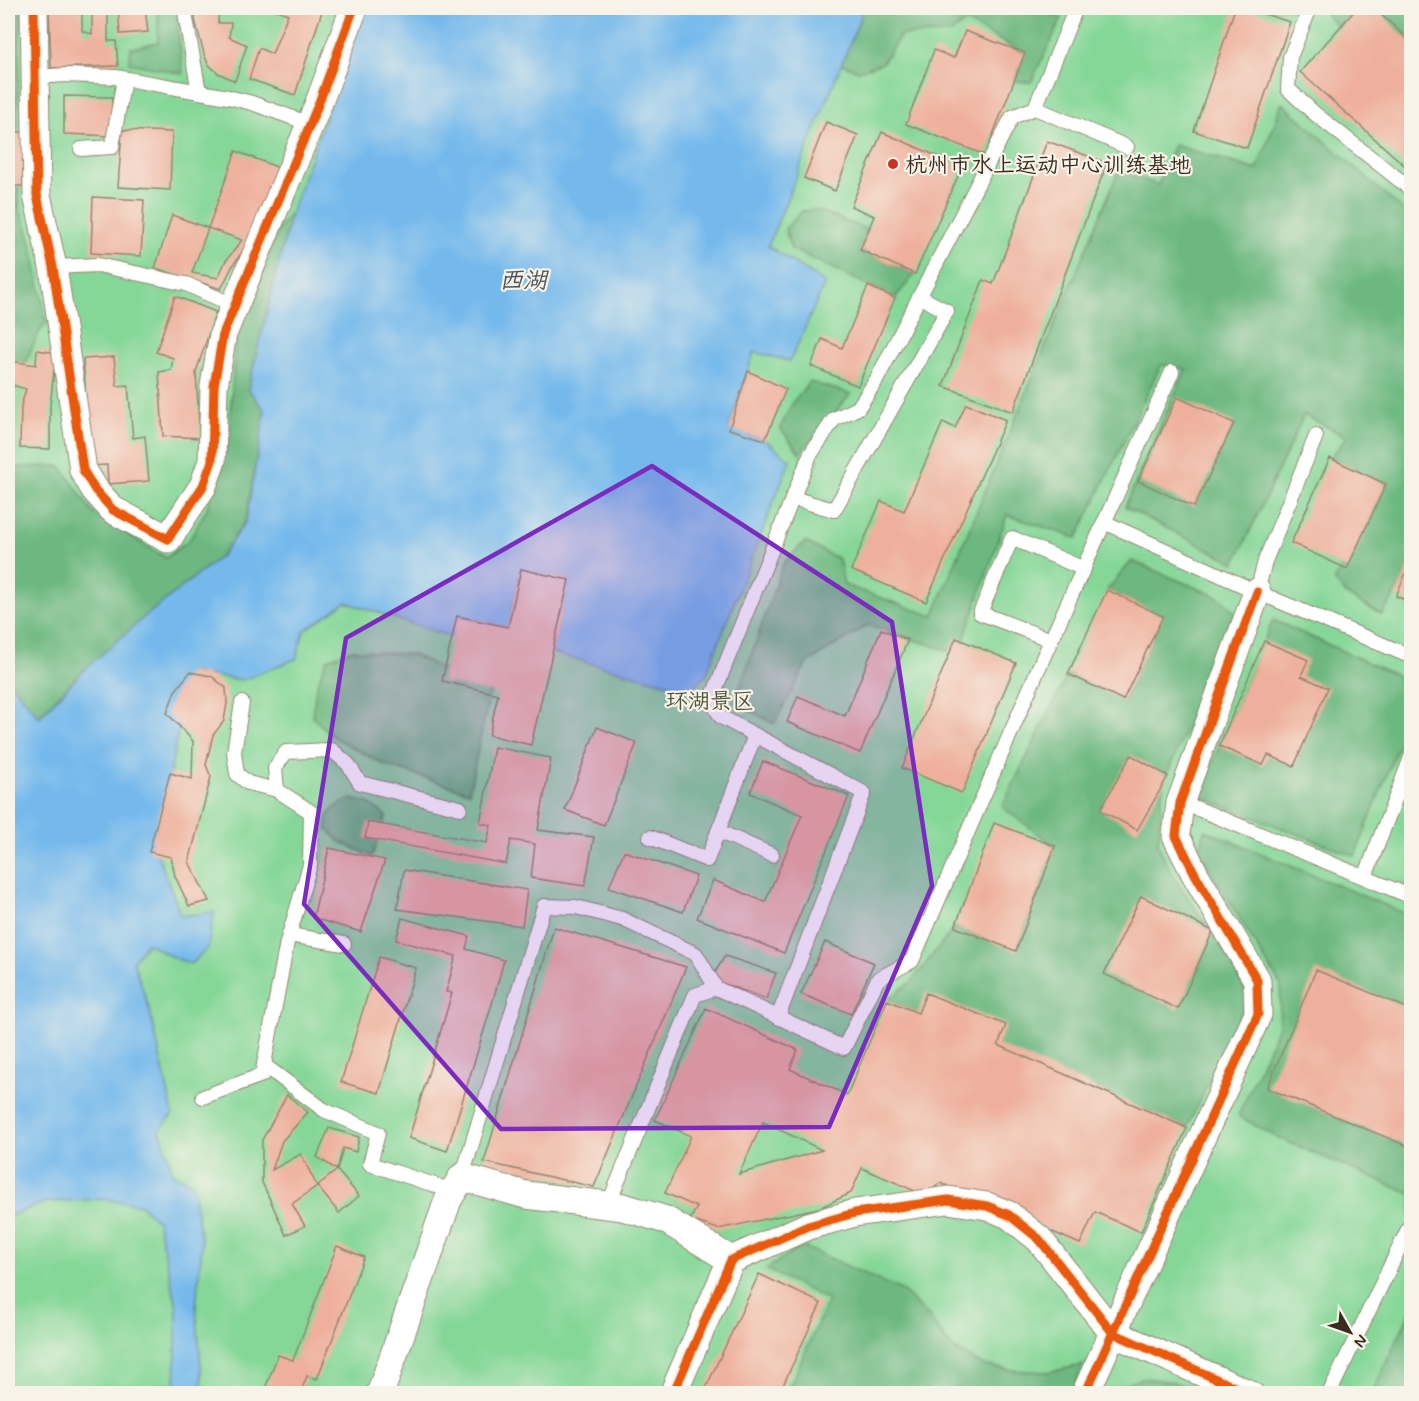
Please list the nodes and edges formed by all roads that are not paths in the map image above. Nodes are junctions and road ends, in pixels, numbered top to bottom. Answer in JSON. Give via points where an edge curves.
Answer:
{"nodes":[{"id":1,"x":34,"y":8,"type":"edge"},
{"id":2,"x":185,"y":8,"type":"edge"},
{"id":3,"x":354,"y":8,"type":"edge"},
{"id":4,"x":1076,"y":8,"type":"edge"},
{"id":5,"x":1310,"y":8,"type":"edge"},
{"id":6,"x":35,"y":77,"type":"junction"},
{"id":7,"x":124,"y":79,"type":"junction"},
{"id":8,"x":199,"y":92,"type":"junction"},
{"id":9,"x":1035,"y":108,"type":"junction"},
{"id":10,"x":310,"y":124,"type":"junction"},
{"id":11,"x":1127,"y":147,"type":"dead end"},
{"id":12,"x":81,"y":149,"type":"dead end"},
{"id":13,"x":1412,"y":190,"type":"edge"},
{"id":14,"x":53,"y":267,"type":"junction"},
{"id":15,"x":920,"y":297,"type":"junction"},
{"id":16,"x":235,"y":306,"type":"junction"},
{"id":17,"x":1172,"y":372,"type":"dead end"},
{"id":18,"x":1316,"y":436,"type":"dead end"},
{"id":19,"x":792,"y":498,"type":"junction"},
{"id":20,"x":1104,"y":522,"type":"junction"},
{"id":21,"x":1084,"y":568,"type":"junction"},
{"id":22,"x":1257,"y":592,"type":"junction"},
{"id":23,"x":1051,"y":640,"type":"junction"},
{"id":24,"x":1412,"y":657,"type":"edge"},
{"id":25,"x":242,"y":703,"type":"dead end"},
{"id":26,"x":755,"y":735,"type":"junction"},
{"id":27,"x":1412,"y":755,"type":"edge"},
{"id":28,"x":277,"y":790,"type":"junction"},
{"id":29,"x":1180,"y":803,"type":"junction"},
{"id":30,"x":460,"y":808,"type":"dead end"},
{"id":31,"x":718,"y":831,"type":"junction"},
{"id":32,"x":650,"y":837,"type":"dead end"},
{"id":33,"x":772,"y":855,"type":"dead end"},
{"id":34,"x":1365,"y":878,"type":"junction"},
{"id":35,"x":1412,"y":897,"type":"edge"},
{"id":36,"x":289,"y":935,"type":"junction"},
{"id":37,"x":344,"y":944,"type":"dead end"},
{"id":38,"x":716,"y":988,"type":"junction"},
{"id":39,"x":778,"y":1017,"type":"junction"},
{"id":40,"x":264,"y":1065,"type":"junction"},
{"id":41,"x":203,"y":1097,"type":"dead end"},
{"id":42,"x":458,"y":1184,"type":"junction"},
{"id":43,"x":608,"y":1205,"type":"junction"},
{"id":44,"x":1412,"y":1221,"type":"edge"},
{"id":45,"x":731,"y":1260,"type":"junction"},
{"id":46,"x":1113,"y":1333,"type":"junction"},
{"id":47,"x":380,"y":1394,"type":"edge"},
{"id":48,"x":673,"y":1394,"type":"edge"},
{"id":49,"x":1085,"y":1394,"type":"edge"},
{"id":50,"x":1250,"y":1394,"type":"edge"},
{"id":51,"x":1329,"y":1394,"type":"edge"}],
"edges":[{"from":1,"to":6,"type":"street"},
{"from":2,"to":8,"type":"lane"},
{"from":3,"to":10,"type":"street"},
{"from":4,"to":9,"type":"lane"},
{"from":5,"to":13,"type":"lane","via":[[1290,57],[1288,89]]},
{"from":6,"to":7,"type":"lane"},
{"from":6,"to":14,"type":"street","via":[[37,195]]},
{"from":7,"to":8,"type":"lane"},
{"from":7,"to":12,"type":"lane","via":[[112,147]]},
{"from":8,"to":10,"type":"lane","via":[[252,103]]},
{"from":9,"to":11,"type":"lane"},
{"from":9,"to":15,"type":"lane","via":[[1012,117]]},
{"from":10,"to":16,"type":"street"},
{"from":14,"to":16,"type":"lane","via":[[98,265],[186,284]]},
{"from":14,"to":16,"type":"street","via":[[83,470],[112,510],[168,539],[203,486],[212,461],[214,386],[223,334]]},
{"from":15,"to":19,"type":"lane","via":[[878,380],[858,408],[834,419],[810,455]]},
{"from":15,"to":19,"type":"lane","via":[[947,311],[834,510]]},
{"from":17,"to":20,"type":"lane"},
{"from":18,"to":22,"type":"lane","via":[[1265,561]]},
{"from":19,"to":26,"type":"lane","via":[[711,700],[721,717]]},
{"from":20,"to":21,"type":"lane"},
{"from":20,"to":22,"type":"lane"},
{"from":21,"to":23,"type":"lane"},
{"from":21,"to":23,"type":"lane","via":[[1012,538],[980,613]]},
{"from":22,"to":24,"type":"lane"},
{"from":22,"to":29,"type":"street"},
{"from":23,"to":39,"type":"lane","via":[[912,961],[878,979],[844,1048]]},
{"from":25,"to":28,"type":"lane","via":[[234,752],[237,774],[248,783]]},
{"from":26,"to":31,"type":"lane"},
{"from":26,"to":39,"type":"lane","via":[[864,793]]},
{"from":27,"to":34,"type":"lane"},
{"from":28,"to":30,"type":"lane","via":[[275,768],[286,752],[332,750],[348,764],[360,783]]},
{"from":28,"to":36,"type":"lane","via":[[311,812],[310,865]]},
{"from":29,"to":34,"type":"lane"},
{"from":29,"to":46,"type":"street","via":[[1176,836],[1257,980],[1258,1014]]},
{"from":31,"to":32,"type":"lane","via":[[707,860]]},
{"from":31,"to":33,"type":"lane"},
{"from":34,"to":35,"type":"lane"},
{"from":36,"to":37,"type":"lane"},
{"from":36,"to":40,"type":"lane"},
{"from":38,"to":39,"type":"lane"},
{"from":38,"to":42,"type":"lane","via":[[696,954],[622,919],[576,907],[544,906]]},
{"from":38,"to":43,"type":"lane","via":[[695,995]]},
{"from":40,"to":41,"type":"lane","via":[[262,1075]]},
{"from":40,"to":42,"type":"lane","via":[[324,1110],[378,1133],[370,1164]]},
{"from":42,"to":43,"type":"street"},
{"from":42,"to":47,"type":"street","via":[[448,1200]]},
{"from":43,"to":45,"type":"street","via":[[666,1220]]},
{"from":44,"to":51,"type":"lane"},
{"from":45,"to":46,"type":"street","via":[[808,1226],[855,1213],[948,1200],[987,1206],[1010,1215],[1039,1239]]},
{"from":45,"to":48,"type":"street"},
{"from":46,"to":49,"type":"street"},
{"from":46,"to":50,"type":"street"}]}
